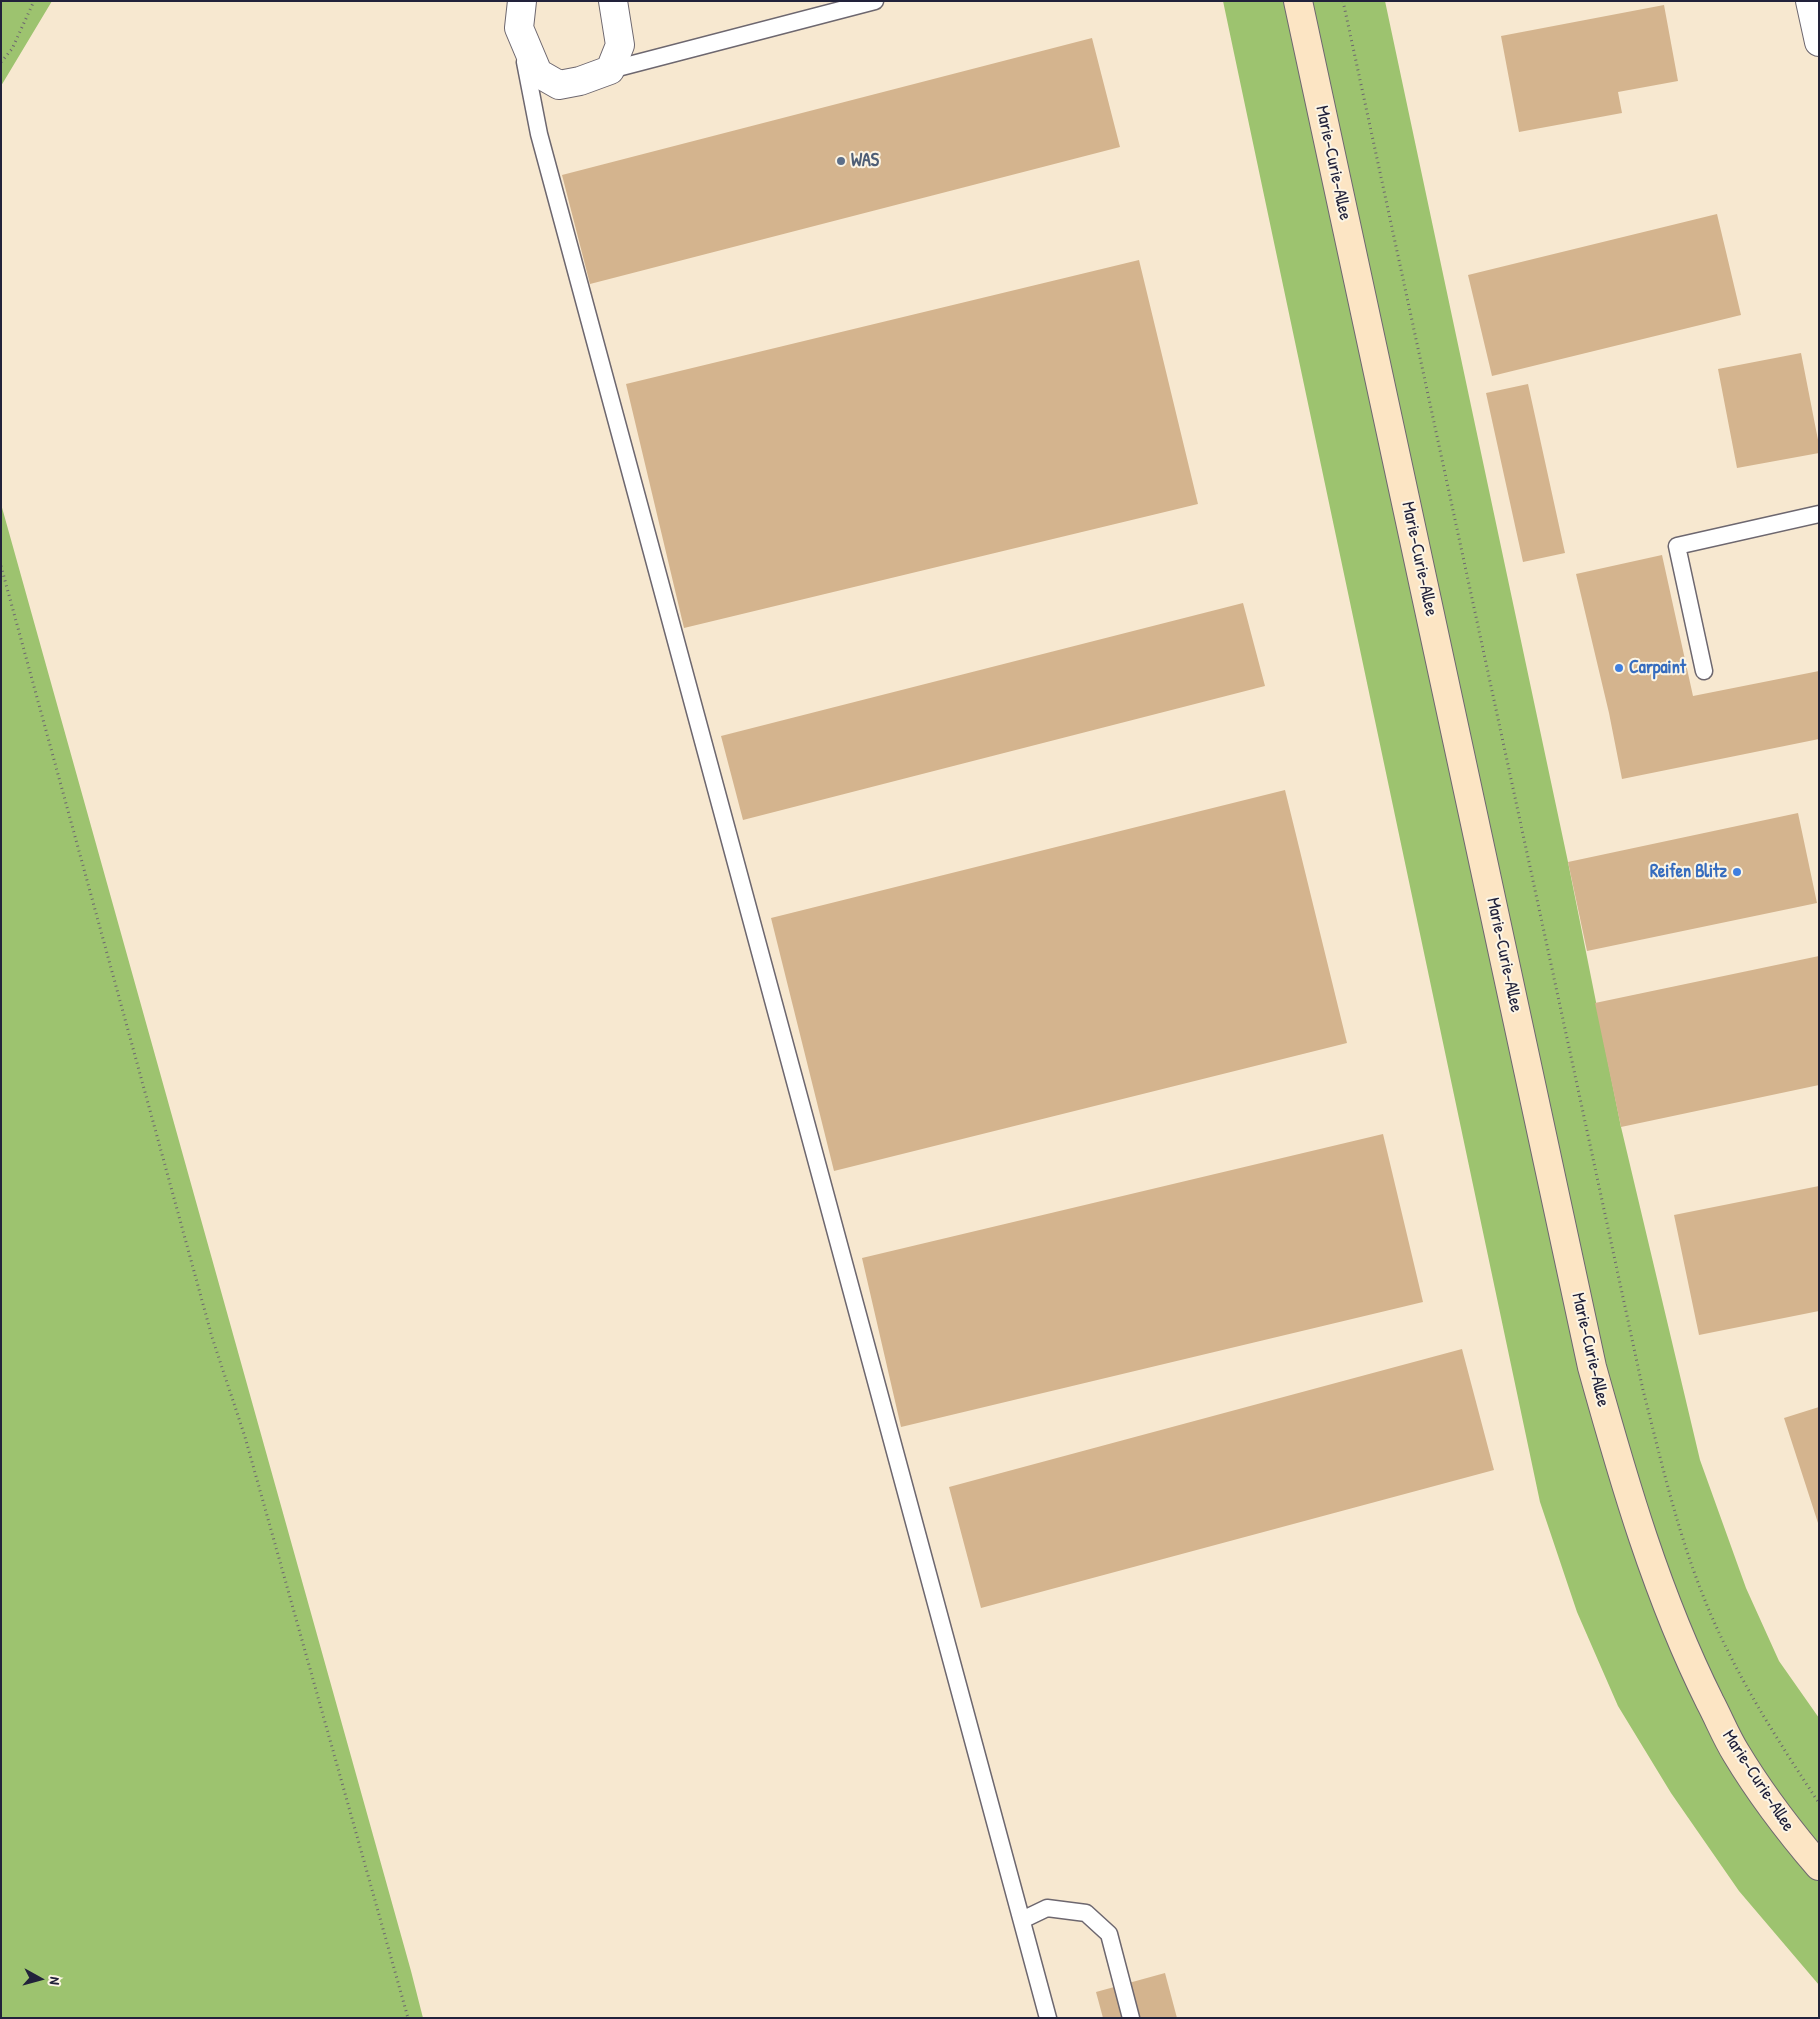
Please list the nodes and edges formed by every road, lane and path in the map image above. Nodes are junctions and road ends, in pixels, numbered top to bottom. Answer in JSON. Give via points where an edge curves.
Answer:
{"nodes":[{"id":1,"x":34,"y":1,"type":"edge"},
{"id":2,"x":522,"y":1,"type":"edge"},
{"id":3,"x":613,"y":1,"type":"edge"},
{"id":4,"x":875,"y":1,"type":"edge"},
{"id":5,"x":1298,"y":1,"type":"edge"},
{"id":6,"x":1343,"y":1,"type":"edge"},
{"id":7,"x":1810,"y":1,"type":"edge"},
{"id":8,"x":519,"y":28,"type":"junction"},
{"id":9,"x":1819,"y":42,"type":"edge"},
{"id":10,"x":1,"y":62,"type":"edge"},
{"id":11,"x":610,"y":70,"type":"junction"},
{"id":12,"x":1819,"y":514,"type":"edge"},
{"id":13,"x":1,"y":566,"type":"edge"},
{"id":14,"x":1704,"y":671,"type":"dead end"},
{"id":15,"x":1819,"y":1804,"type":"edge"},
{"id":16,"x":1819,"y":1866,"type":"edge"},
{"id":17,"x":1022,"y":1920,"type":"junction"},
{"id":18,"x":408,"y":2018,"type":"edge"},
{"id":19,"x":1048,"y":2018,"type":"edge"},
{"id":20,"x":1131,"y":2018,"type":"edge"}],
"edges":[{"from":1,"to":10,"type":"path","via":[[12,49]]},
{"from":2,"to":8,"type":"street"},
{"from":3,"to":11,"type":"street","via":[[620,45]]},
{"from":4,"to":11,"type":"lane"},
{"from":5,"to":16,"type":"main road","name":"Marie-Curie-Allee","via":[[1592,1367],[1654,1572],[1691,1662],[1736,1753],[1793,1836]]},
{"from":6,"to":15,"type":"path","via":[[1643,1390],[1675,1516],[1704,1598],[1740,1674]]},
{"from":7,"to":9,"type":"street"},
{"from":8,"to":11,"type":"street","via":[[538,73],[559,85]]},
{"from":8,"to":17,"type":"lane","via":[[539,134]]},
{"from":12,"to":14,"type":"lane","via":[[1677,546]]},
{"from":13,"to":18,"type":"path","via":[[212,1337],[245,1437]]},
{"from":17,"to":19,"type":"lane"},
{"from":17,"to":20,"type":"lane","via":[[1047,1908],[1086,1913],[1092,1918],[1109,1934]]}]}
